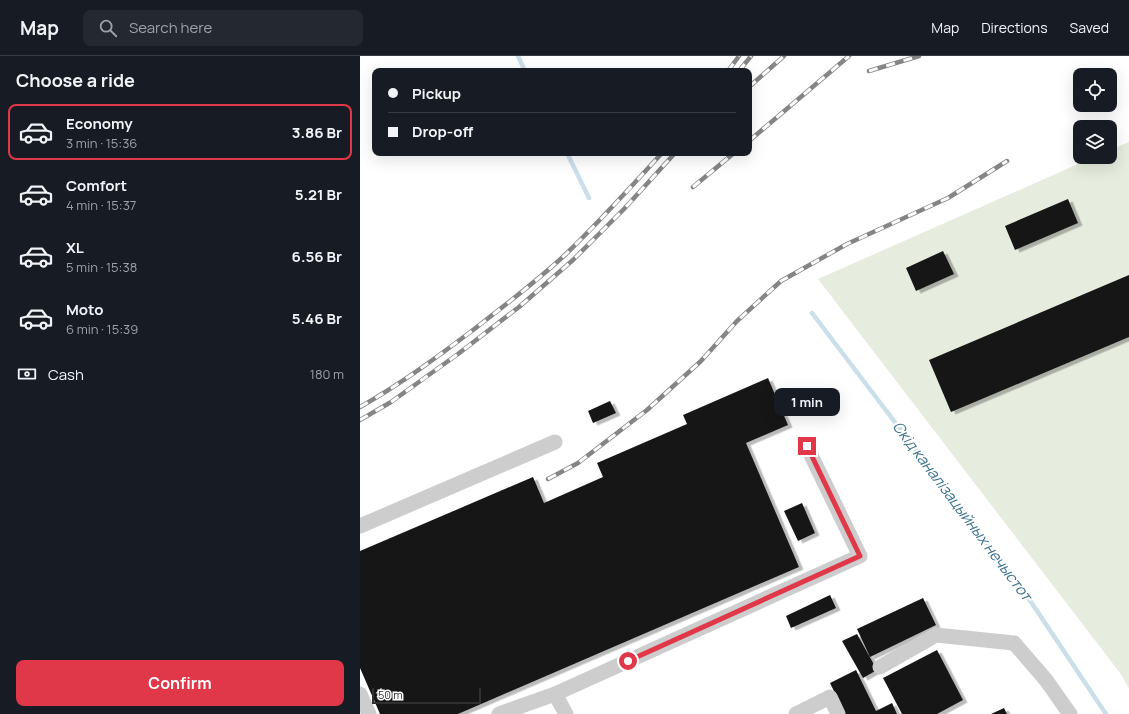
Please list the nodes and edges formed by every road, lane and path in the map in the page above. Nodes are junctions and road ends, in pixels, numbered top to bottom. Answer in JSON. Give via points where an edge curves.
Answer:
{"nodes":[{"id":1,"x":555,"y":442,"type":"dead end"},
{"id":2,"x":807,"y":446,"type":"dead end"},
{"id":3,"x":360,"y":526,"type":"edge"},
{"id":4,"x":880,"y":667,"type":"dead end"},
{"id":5,"x":360,"y":694,"type":"edge"},
{"id":6,"x":555,"y":694,"type":"junction"},
{"id":7,"x":368,"y":714,"type":"edge"},
{"id":8,"x":499,"y":714,"type":"edge"},
{"id":9,"x":566,"y":714,"type":"edge"},
{"id":10,"x":796,"y":714,"type":"edge"},
{"id":11,"x":838,"y":714,"type":"edge"},
{"id":12,"x":1070,"y":714,"type":"edge"}],
"edges":[{"from":1,"to":3,"type":"lane"},
{"from":2,"to":6,"type":"lane","via":[[860,556]]},
{"from":4,"to":12,"type":"lane","via":[[936,635],[1014,643],[1046,680]]},
{"from":5,"to":7,"type":"lane"},
{"from":6,"to":8,"type":"lane"},
{"from":6,"to":9,"type":"lane"},
{"from":10,"to":11,"type":"lane","via":[[830,697]]}]}
